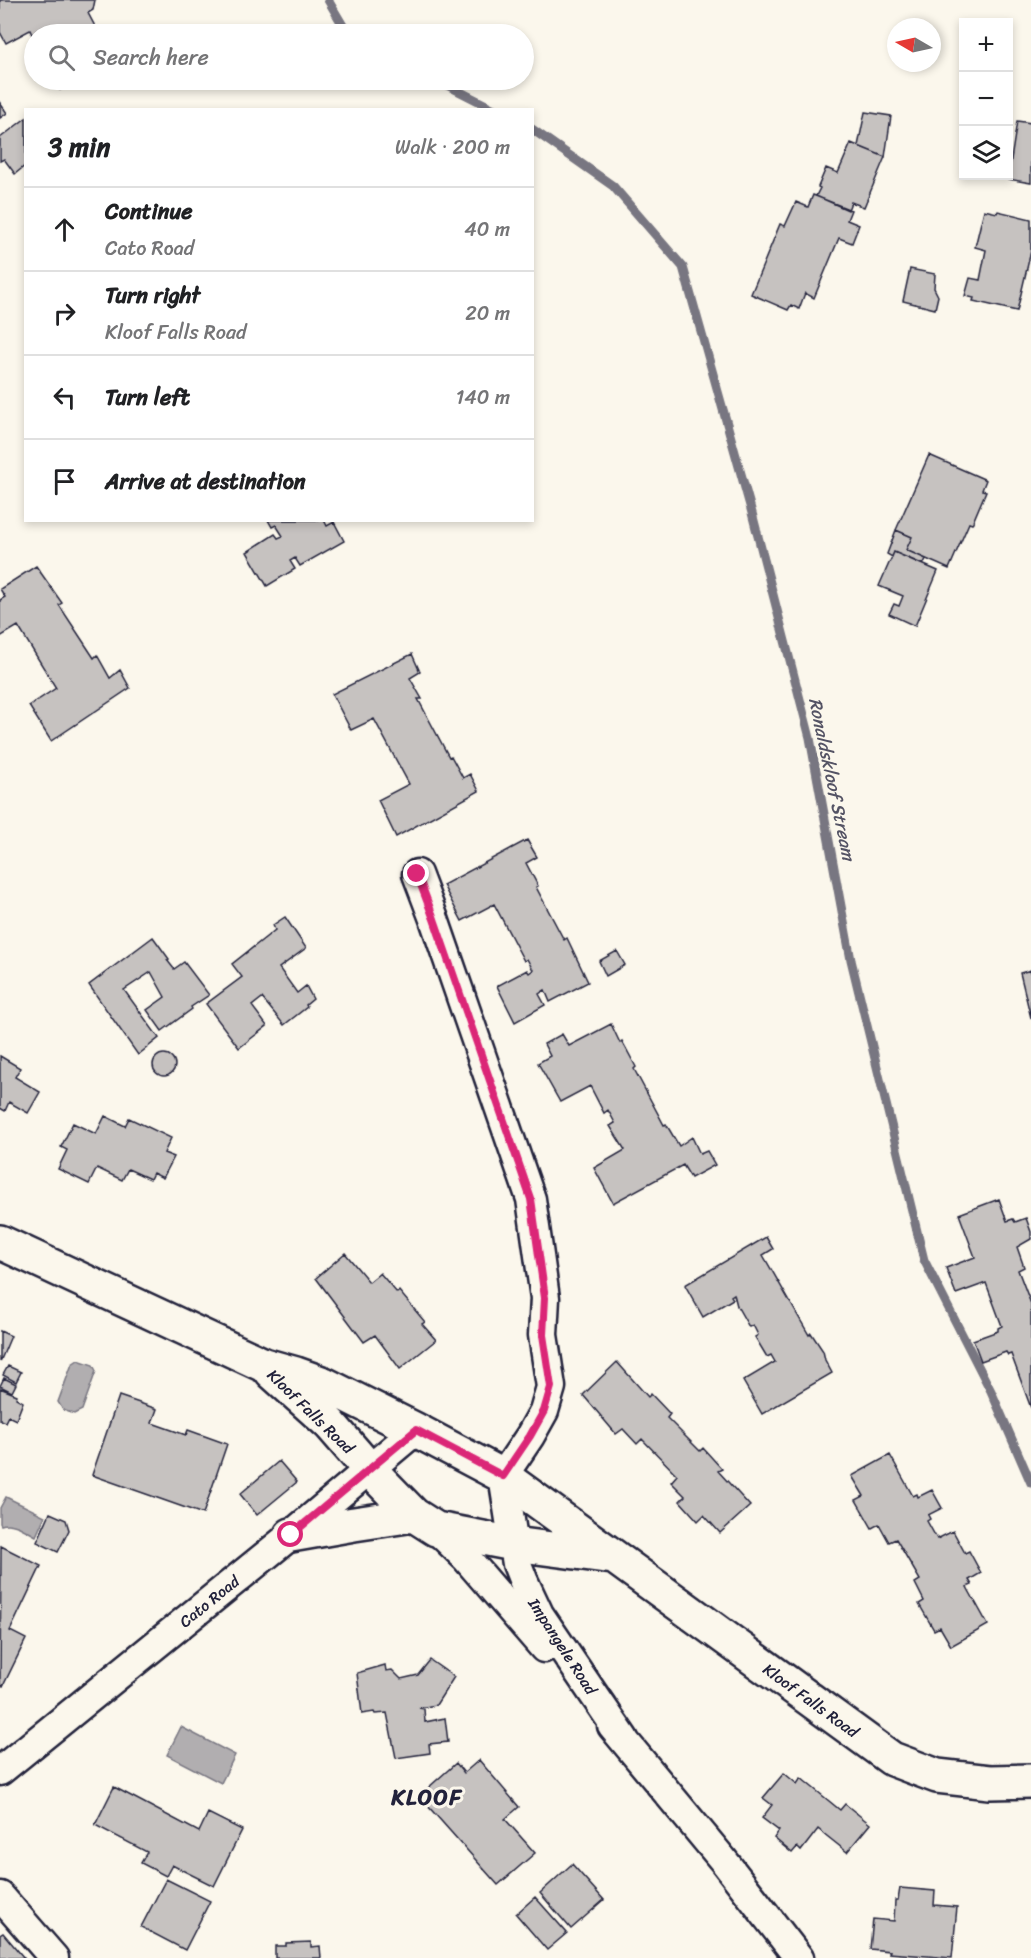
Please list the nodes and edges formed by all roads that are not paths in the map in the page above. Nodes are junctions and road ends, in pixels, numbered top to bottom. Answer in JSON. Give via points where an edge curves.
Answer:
{"nodes":[{"id":1,"x":417,"y":874,"type":"dead end"},
{"id":2,"x":0,"y":1242,"type":"edge"},
{"id":3,"x":264,"y":1365,"type":"junction"},
{"id":4,"x":416,"y":1430,"type":"junction"},
{"id":5,"x":369,"y":1469,"type":"junction"},
{"id":6,"x":503,"y":1476,"type":"junction"},
{"id":7,"x":425,"y":1522,"type":"junction"},
{"id":8,"x":291,"y":1535,"type":"junction"},
{"id":9,"x":514,"y":1544,"type":"junction"},
{"id":10,"x":615,"y":1557,"type":"junction"},
{"id":11,"x":624,"y":1739,"type":"junction"},
{"id":12,"x":0,"y":1771,"type":"edge"},
{"id":13,"x":1031,"y":1781,"type":"edge"},
{"id":14,"x":0,"y":1896,"type":"edge"},
{"id":15,"x":54,"y":1958,"type":"edge"},
{"id":16,"x":799,"y":1958,"type":"edge"}],
"edges":[{"from":1,"to":6,"type":"street","via":[[531,1199],[545,1298],[543,1335],[551,1387],[544,1411]]},
{"from":2,"to":3,"type":"main road","name":"Kloof Falls Road"},
{"from":3,"to":4,"type":"main road","name":"Kloof Falls Road","via":[[324,1384]]},
{"from":3,"to":5,"type":"main road","name":"Kloof Falls Road","via":[[330,1424]]},
{"from":4,"to":5,"type":"street","name":"Cato Road"},
{"from":4,"to":6,"type":"main road","name":"Kloof Falls Road"},
{"from":5,"to":7,"type":"main road","name":"Kloof Falls Road"},
{"from":5,"to":8,"type":"street","name":"Cato Road"},
{"from":6,"to":9,"type":"street","name":"Impangele Road"},
{"from":6,"to":10,"type":"main road","name":"Kloof Falls Road"},
{"from":7,"to":8,"type":"main road","via":[[354,1524]]},
{"from":7,"to":9,"type":"main road","name":"Kloof Falls Road"},
{"from":7,"to":11,"type":"street","name":"Impangele Road","via":[[467,1559]]},
{"from":8,"to":12,"type":"street","name":"Cato Road"},
{"from":9,"to":10,"type":"main road","name":"Kloof Falls Road"},
{"from":9,"to":11,"type":"street","name":"Impangele Road","via":[[517,1564],[539,1614]]},
{"from":10,"to":13,"type":"main road","name":"Kloof Falls Road","via":[[892,1759],[937,1776],[990,1782]]},
{"from":11,"to":16,"type":"street","name":"Impangele Road"},
{"from":14,"to":15,"type":"street"}]}
